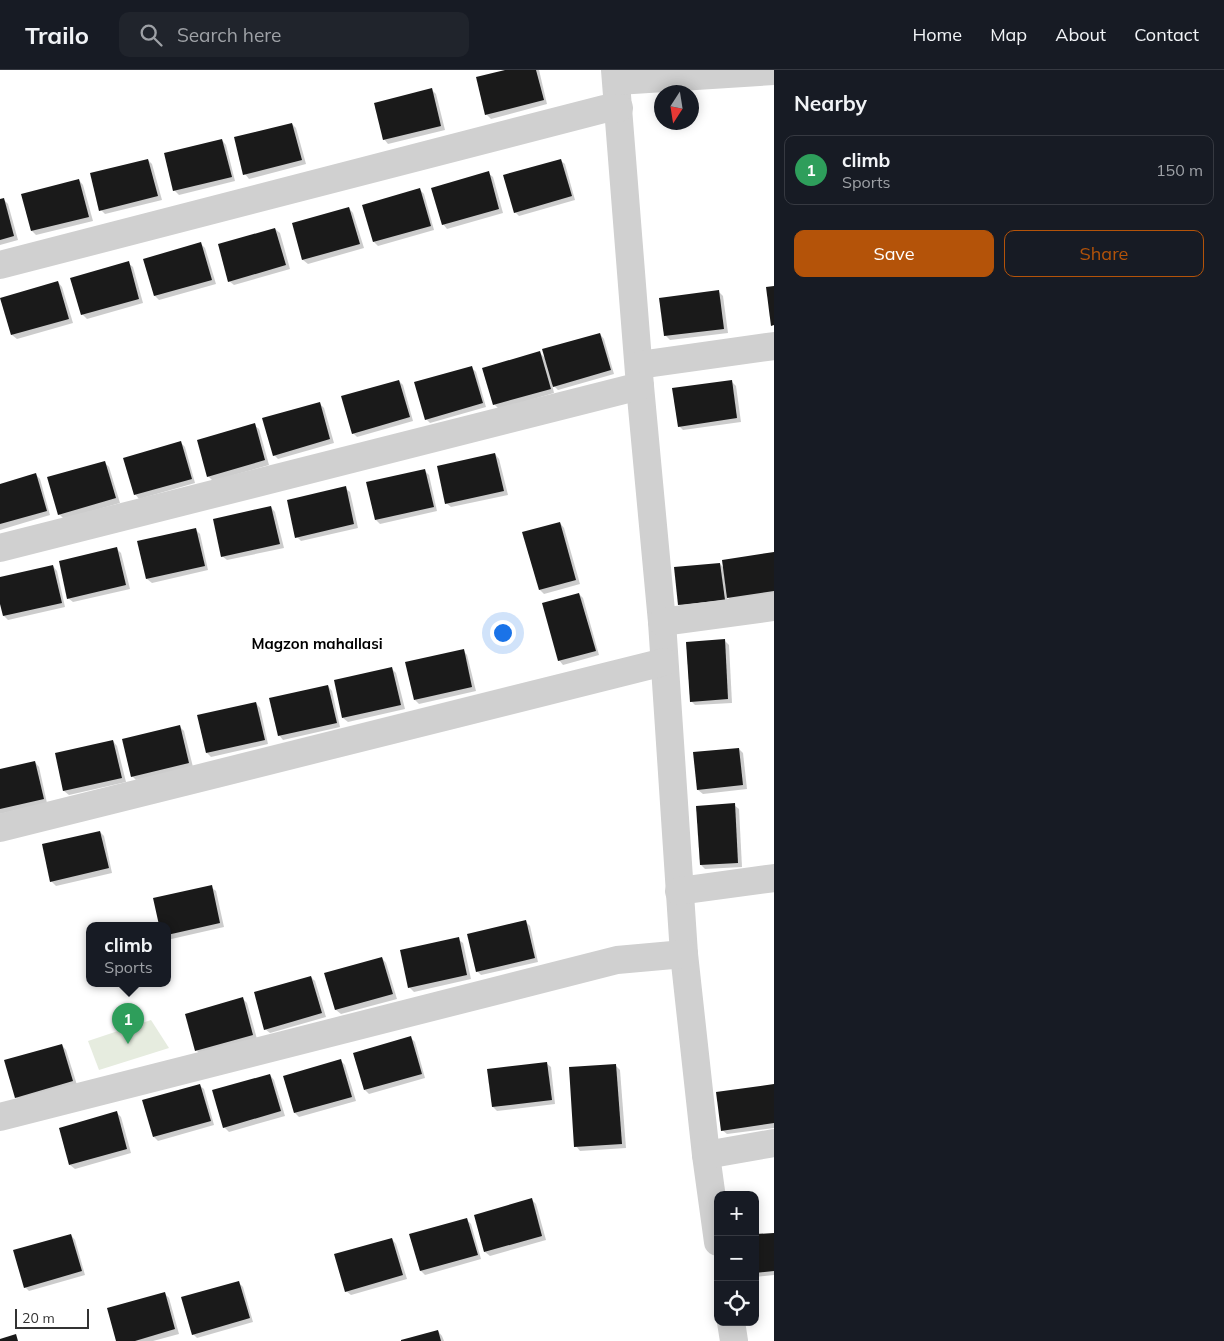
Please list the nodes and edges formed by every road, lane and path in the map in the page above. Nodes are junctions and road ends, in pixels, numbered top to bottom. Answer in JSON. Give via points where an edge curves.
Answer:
{"nodes":[{"id":1,"x":774,"y":71,"type":"edge"},
{"id":2,"x":617,"y":86,"type":"edge"},
{"id":3,"x":0,"y":264,"type":"edge"},
{"id":4,"x":774,"y":346,"type":"edge"},
{"id":5,"x":640,"y":375,"type":"junction"},
{"id":6,"x":0,"y":548,"type":"edge"},
{"id":7,"x":774,"y":606,"type":"edge"},
{"id":8,"x":662,"y":622,"type":"junction"},
{"id":9,"x":664,"y":662,"type":"junction"},
{"id":10,"x":0,"y":828,"type":"edge"},
{"id":11,"x":774,"y":878,"type":"edge"},
{"id":12,"x":679,"y":891,"type":"junction"},
{"id":13,"x":684,"y":954,"type":"junction"},
{"id":14,"x":0,"y":1117,"type":"edge"},
{"id":15,"x":774,"y":1143,"type":"edge"},
{"id":16,"x":706,"y":1155,"type":"junction"},
{"id":17,"x":717,"y":1236,"type":"edge"},
{"id":18,"x":732,"y":1326,"type":"edge"},
{"id":19,"x":734,"y":1341,"type":"edge"}],
"edges":[{"from":1,"to":2,"type":"street"},
{"from":2,"to":3,"type":"street","via":[[594,112]]},
{"from":2,"to":5,"type":"street"},
{"from":4,"to":5,"type":"street"},
{"from":5,"to":6,"type":"street"},
{"from":5,"to":8,"type":"street"},
{"from":7,"to":8,"type":"street"},
{"from":8,"to":9,"type":"street"},
{"from":9,"to":10,"type":"street"},
{"from":9,"to":12,"type":"street"},
{"from":11,"to":12,"type":"street"},
{"from":12,"to":13,"type":"street"},
{"from":13,"to":14,"type":"street","via":[[616,960]]},
{"from":13,"to":16,"type":"street"},
{"from":15,"to":16,"type":"street"},
{"from":16,"to":17,"type":"street"},
{"from":18,"to":19,"type":"street"}]}
